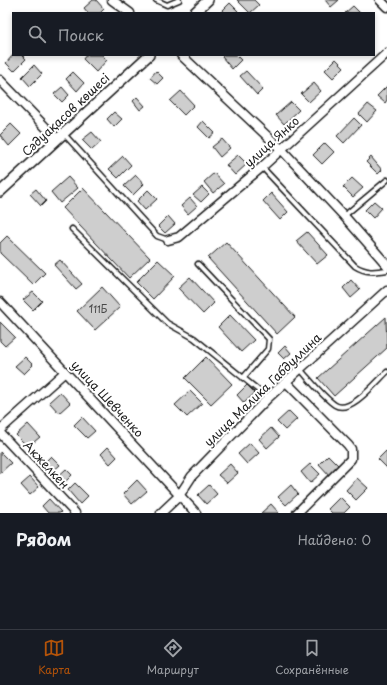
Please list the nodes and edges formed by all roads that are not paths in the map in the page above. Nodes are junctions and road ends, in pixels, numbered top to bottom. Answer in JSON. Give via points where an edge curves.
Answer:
{"nodes":[{"id":1,"x":112,"y":0,"type":"edge"},
{"id":2,"x":156,"y":0,"type":"edge"},
{"id":3,"x":179,"y":0,"type":"edge"},
{"id":4,"x":380,"y":0,"type":"edge"},
{"id":5,"x":203,"y":1,"type":"edge"},
{"id":6,"x":387,"y":7,"type":"edge"},
{"id":7,"x":129,"y":12,"type":"edge"},
{"id":8,"x":195,"y":12,"type":"edge"},
{"id":9,"x":387,"y":53,"type":"edge"},
{"id":10,"x":148,"y":56,"type":"edge"},
{"id":11,"x":182,"y":56,"type":"edge"},
{"id":12,"x":0,"y":80,"type":"edge"},
{"id":13,"x":60,"y":137,"type":"junction"},
{"id":14,"x":282,"y":150,"type":"junction"},
{"id":15,"x":262,"y":167,"type":"junction"},
{"id":16,"x":387,"y":180,"type":"edge"},
{"id":17,"x":0,"y":192,"type":"edge"},
{"id":18,"x":344,"y":216,"type":"junction"},
{"id":19,"x":72,"y":229,"type":"dead end"},
{"id":20,"x":168,"y":240,"type":"joint"},
{"id":21,"x":198,"y":264,"type":"dead end"},
{"id":22,"x":387,"y":265,"type":"edge"},
{"id":23,"x":387,"y":270,"type":"edge"},
{"id":24,"x":387,"y":290,"type":"edge"},
{"id":25,"x":0,"y":302,"type":"edge"},
{"id":26,"x":300,"y":369,"type":"junction"},
{"id":27,"x":65,"y":372,"type":"junction"},
{"id":28,"x":387,"y":372,"type":"edge"},
{"id":29,"x":244,"y":378,"type":"junction"},
{"id":30,"x":286,"y":382,"type":"junction"},
{"id":31,"x":268,"y":398,"type":"junction"},
{"id":32,"x":0,"y":430,"type":"edge"},
{"id":33,"x":0,"y":433,"type":"edge"},
{"id":34,"x":179,"y":496,"type":"junction"},
{"id":35,"x":75,"y":513,"type":"edge"},
{"id":36,"x":161,"y":513,"type":"edge"},
{"id":37,"x":196,"y":513,"type":"edge"},
{"id":38,"x":297,"y":513,"type":"edge"}],
"edges":[{"from":1,"to":7,"type":"street"},
{"from":2,"to":3,"type":"lane","via":[[167,5]]},
{"from":4,"to":6,"type":"street"},
{"from":5,"to":8,"type":"street"},
{"from":9,"to":14,"type":"street","name":"улица Янко"},
{"from":10,"to":13,"type":"street","name":"Сәдуақасов көшесі"},
{"from":11,"to":14,"type":"street"},
{"from":12,"to":13,"type":"street"},
{"from":13,"to":17,"type":"street","name":"Сәдуақасов көшесі"},
{"from":13,"to":20,"type":"lane","via":[[157,236]]},
{"from":14,"to":15,"type":"street","name":"улица Янко"},
{"from":14,"to":18,"type":"street"},
{"from":15,"to":20,"type":"street","name":"улица Янко","via":[[179,237]]},
{"from":15,"to":23,"type":"lane","via":[[355,266],[371,273]]},
{"from":16,"to":18,"type":"lane"},
{"from":18,"to":22,"type":"street"},
{"from":19,"to":29,"type":"lane","via":[[167,323],[194,338]]},
{"from":21,"to":29,"type":"lane","via":[[269,339],[268,349]]},
{"from":24,"to":26,"type":"street","name":"улица Малика Габдуллина"},
{"from":25,"to":27,"type":"street","name":"улица Шевченко"},
{"from":26,"to":28,"type":"lane","via":[[336,406],[345,407],[356,402]]},
{"from":26,"to":30,"type":"street","name":"улица Малика Габдуллина"},
{"from":27,"to":32,"type":"street"},
{"from":27,"to":34,"type":"street","name":"улица Шевченко"},
{"from":29,"to":31,"type":"lane"},
{"from":30,"to":31,"type":"street","name":"улица Малика Габдуллина"},
{"from":30,"to":38,"type":"street","via":[[348,445],[352,454],[351,459]]},
{"from":31,"to":34,"type":"street","name":"улица Малика Габдуллина","via":[[192,476]]},
{"from":33,"to":35,"type":"street","name":"Акжелкен"},
{"from":34,"to":36,"type":"street","name":"улица Малика Габдуллина"},
{"from":34,"to":37,"type":"street","name":"улица Шевченко"}]}
